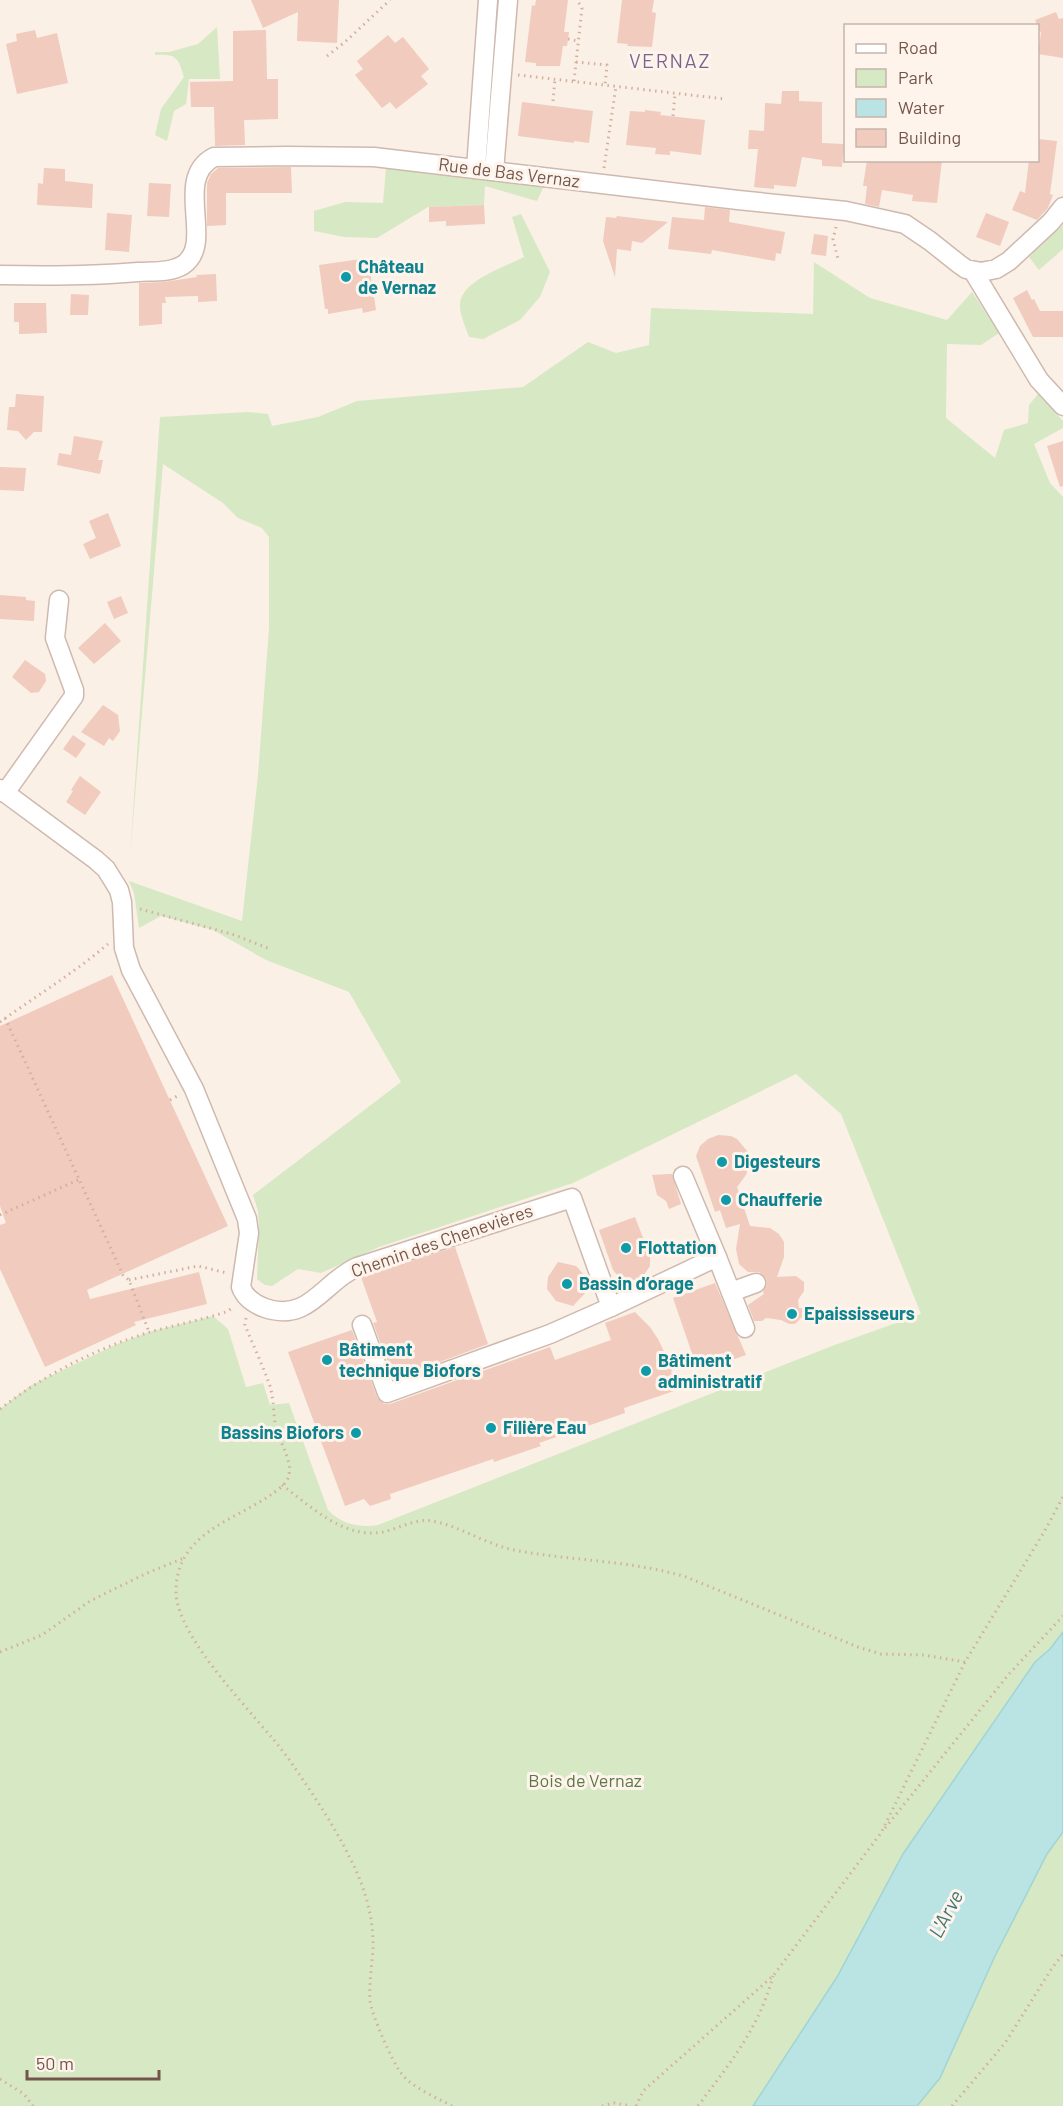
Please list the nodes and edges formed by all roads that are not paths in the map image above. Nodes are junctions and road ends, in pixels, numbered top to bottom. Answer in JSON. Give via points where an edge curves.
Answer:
{"nodes":[{"id":1,"x":488,"y":0,"type":"edge"},
{"id":2,"x":508,"y":0,"type":"edge"},
{"id":3,"x":485,"y":170,"type":"junction"},
{"id":4,"x":1063,"y":207,"type":"edge"},
{"id":5,"x":973,"y":271,"type":"junction"},
{"id":6,"x":0,"y":275,"type":"edge"},
{"id":7,"x":1063,"y":406,"type":"edge"},
{"id":8,"x":59,"y":600,"type":"dead end"},
{"id":9,"x":2,"y":791,"type":"edge"},
{"id":10,"x":683,"y":1176,"type":"dead end"},
{"id":11,"x":717,"y":1257,"type":"junction"},
{"id":12,"x":756,"y":1283,"type":"dead end"},
{"id":13,"x":731,"y":1292,"type":"junction"},
{"id":14,"x":611,"y":1307,"type":"junction"},
{"id":15,"x":362,"y":1324,"type":"dead end"},
{"id":16,"x":745,"y":1328,"type":"dead end"}],
"edges":[{"from":1,"to":3,"type":"street"},
{"from":2,"to":3,"type":"street","via":[[502,73]]},
{"from":3,"to":5,"type":"street","name":"Rue de Bas Vernaz","via":[[840,210],[889,219],[905,224]]},
{"from":3,"to":6,"type":"street","name":"Rue de Bas Vernaz","via":[[357,156],[214,158],[196,177],[195,243],[191,256],[182,265],[168,270],[76,277]]},
{"from":4,"to":5,"type":"street","via":[[1009,261],[996,269]]},
{"from":5,"to":7,"type":"street","via":[[1039,380]]},
{"from":8,"to":9,"type":"street","via":[[55,638],[74,696]]},
{"from":9,"to":14,"type":"street","name":"Chemin des Chenevières","via":[[96,860],[113,880],[122,902],[124,948],[131,970],[194,1089],[245,1210],[249,1233],[241,1287],[248,1298],[273,1310],[303,1307],[339,1276],[357,1267],[572,1197]]},
{"from":10,"to":11,"type":"street"},
{"from":11,"to":13,"type":"street"},
{"from":11,"to":14,"type":"street"},
{"from":12,"to":13,"type":"street"},
{"from":13,"to":16,"type":"street"},
{"from":14,"to":15,"type":"street","via":[[550,1334],[387,1394]]}]}
